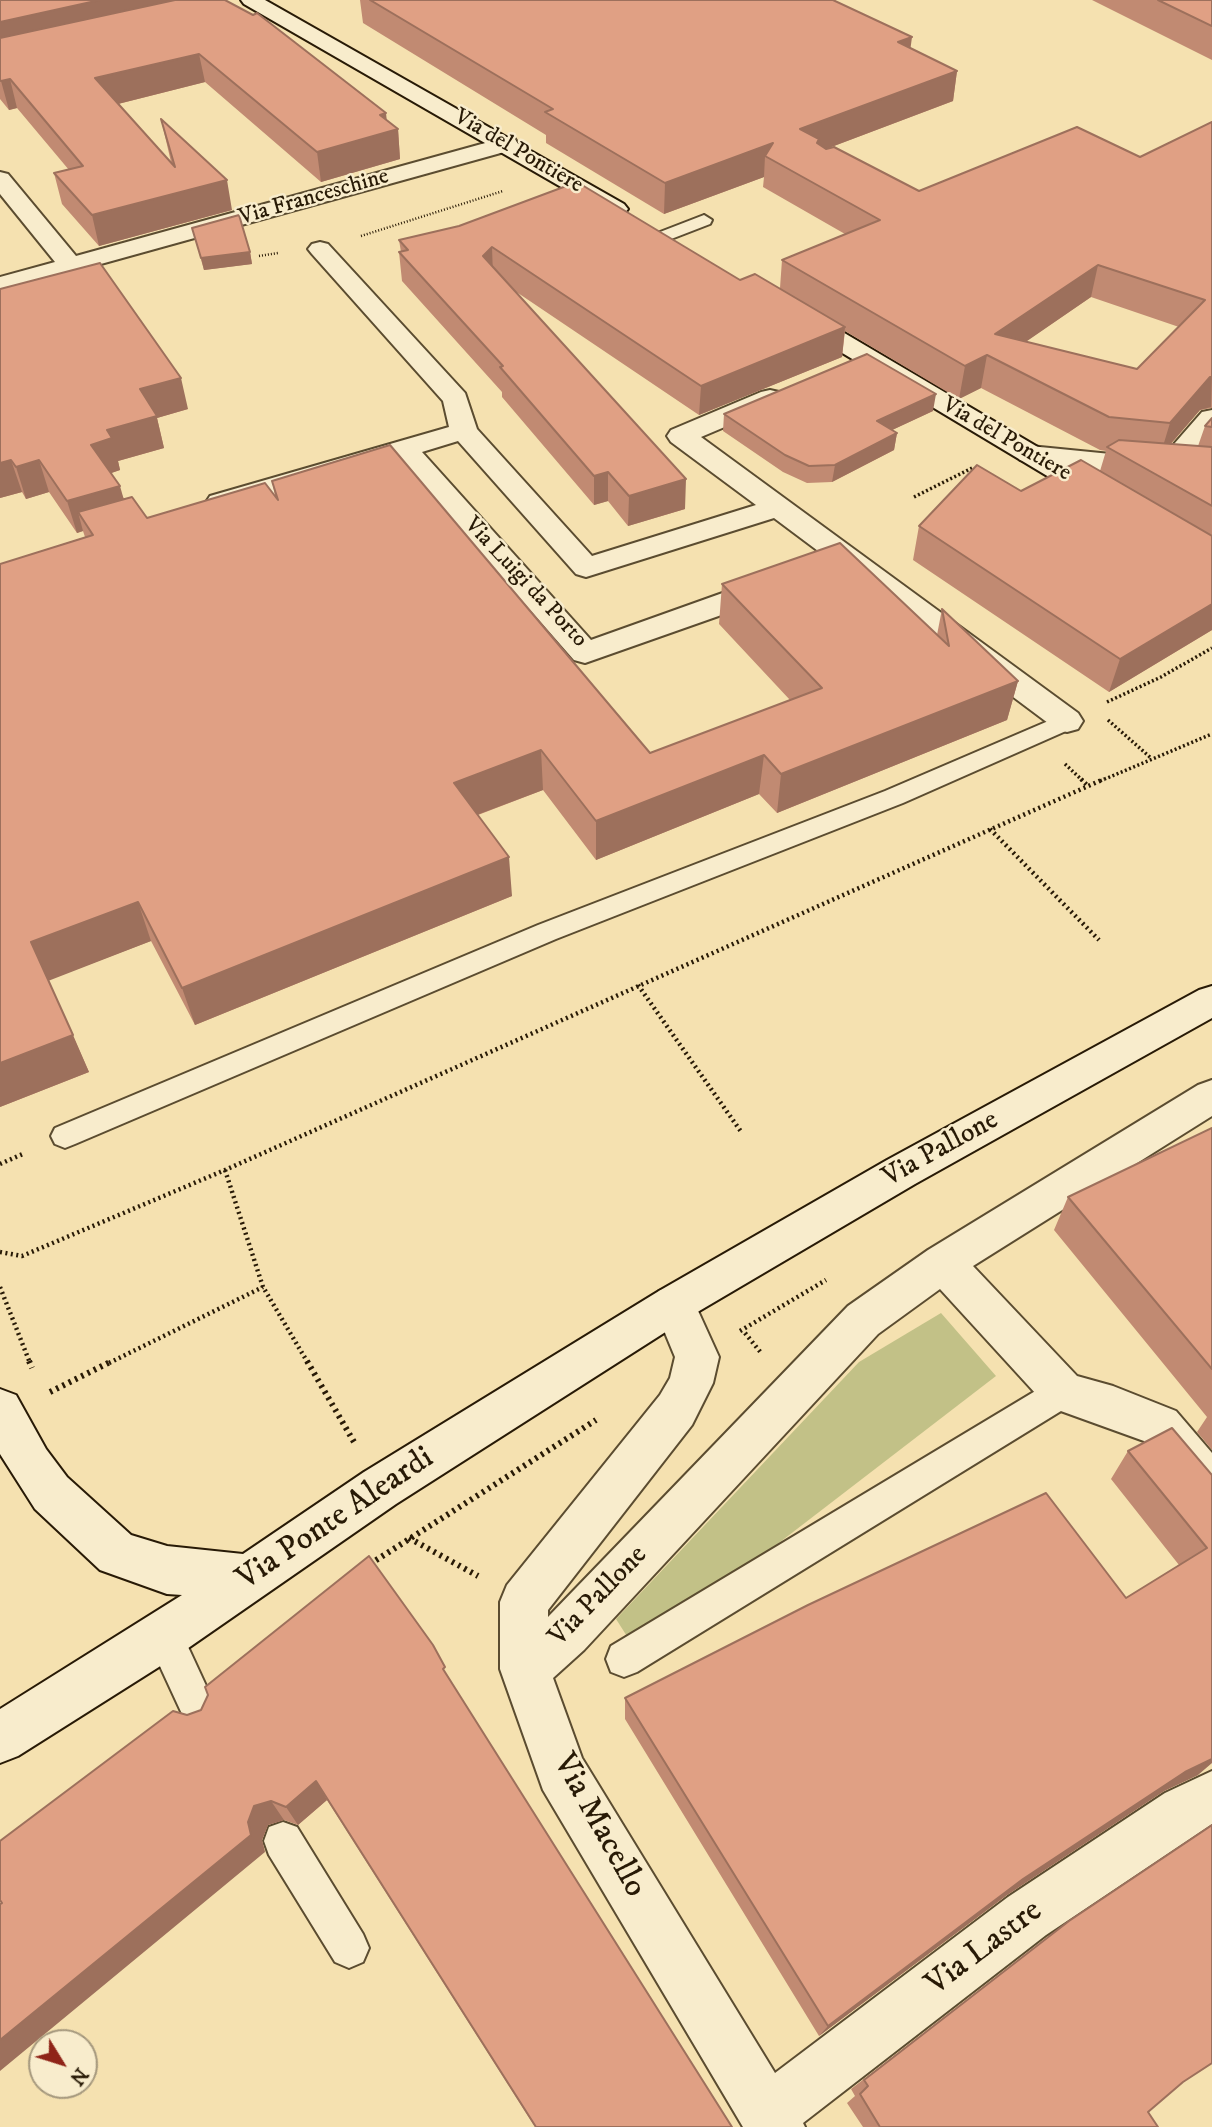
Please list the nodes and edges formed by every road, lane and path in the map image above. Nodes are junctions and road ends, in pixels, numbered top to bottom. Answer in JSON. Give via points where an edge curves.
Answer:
{"nodes":[{"id":1,"x":258,"y":1,"type":"edge"},
{"id":2,"x":229,"y":9,"type":"edge"},
{"id":3,"x":507,"y":144,"type":"junction"},
{"id":4,"x":555,"y":175,"type":"junction"},
{"id":5,"x":0,"y":179,"type":"edge"},
{"id":6,"x":704,"y":220,"type":"dead end"},
{"id":7,"x":666,"y":236,"type":"junction"},
{"id":8,"x":320,"y":249,"type":"joint"},
{"id":9,"x":689,"y":251,"type":"edge"},
{"id":10,"x":71,"y":266,"type":"junction"},
{"id":11,"x":0,"y":285,"type":"edge"},
{"id":12,"x":783,"y":308,"type":"edge"},
{"id":13,"x":866,"y":358,"type":"junction"},
{"id":14,"x":838,"y":369,"type":"edge"},
{"id":15,"x":790,"y":390,"type":"edge"},
{"id":16,"x":1212,"y":418,"type":"edge"},
{"id":17,"x":464,"y":431,"type":"junction"},
{"id":18,"x":404,"y":448,"type":"junction"},
{"id":19,"x":1030,"y":454,"type":"junction"},
{"id":20,"x":1169,"y":466,"type":"junction"},
{"id":21,"x":974,"y":467,"type":"edge"},
{"id":22,"x":1212,"y":471,"type":"edge"},
{"id":23,"x":914,"y":497,"type":"dead end"},
{"id":24,"x":779,"y":507,"type":"junction"},
{"id":25,"x":195,"y":510,"type":"edge"},
{"id":26,"x":1130,"y":513,"type":"edge"},
{"id":27,"x":850,"y":558,"type":"junction"},
{"id":28,"x":1212,"y":648,"type":"edge"},
{"id":29,"x":1067,"y":721,"type":"junction"},
{"id":30,"x":1212,"y":734,"type":"edge"},
{"id":31,"x":1136,"y":745,"type":"dead end"},
{"id":32,"x":1151,"y":758,"type":"junction"},
{"id":33,"x":1073,"y":772,"type":"dead end"},
{"id":34,"x":1088,"y":786,"type":"junction"},
{"id":35,"x":990,"y":829,"type":"junction"},
{"id":36,"x":1099,"y":940,"type":"dead end"},
{"id":37,"x":638,"y":985,"type":"junction"},
{"id":38,"x":1212,"y":1000,"type":"edge"},
{"id":39,"x":1212,"y":1096,"type":"edge"},
{"id":40,"x":742,"y":1133,"type":"dead end"},
{"id":41,"x":65,"y":1136,"type":"dead end"},
{"id":42,"x":225,"y":1170,"type":"junction"},
{"id":43,"x":0,"y":1252,"type":"edge"},
{"id":44,"x":943,"y":1263,"type":"junction"},
{"id":45,"x":0,"y":1287,"type":"edge"},
{"id":46,"x":263,"y":1287,"type":"junction"},
{"id":47,"x":674,"y":1304,"type":"junction"},
{"id":48,"x":34,"y":1371,"type":"dead end"},
{"id":49,"x":1063,"y":1392,"type":"junction"},
{"id":50,"x":43,"y":1395,"type":"dead end"},
{"id":51,"x":0,"y":1410,"type":"edge"},
{"id":52,"x":380,"y":1488,"type":"junction"},
{"id":53,"x":1212,"y":1488,"type":"edge"},
{"id":54,"x":410,"y":1538,"type":"dead end"},
{"id":55,"x":247,"y":1578,"type":"junction"},
{"id":56,"x":524,"y":1602,"type":"junction"},
{"id":57,"x":164,"y":1636,"type":"junction"},
{"id":58,"x":624,"y":1659,"type":"dead end"},
{"id":59,"x":525,"y":1669,"type":"junction"},
{"id":60,"x":80,"y":1688,"type":"junction"},
{"id":61,"x":0,"y":1703,"type":"edge"},
{"id":62,"x":202,"y":1716,"type":"edge"},
{"id":63,"x":0,"y":1738,"type":"edge"},
{"id":64,"x":1212,"y":1797,"type":"edge"},
{"id":65,"x":283,"y":1841,"type":"edge"},
{"id":66,"x":349,"y":1948,"type":"dead end"},
{"id":67,"x":772,"y":2120,"type":"edge"}],
"edges":[{"from":1,"to":2,"type":"street"},
{"from":1,"to":3,"type":"street","name":"Via del Pontiere"},
{"from":3,"to":4,"type":"street","name":"Via del Pontiere"},
{"from":3,"to":10,"type":"street","name":"Via Franceschine"},
{"from":4,"to":7,"type":"street","name":"Via del Pontiere"},
{"from":4,"to":8,"type":"path"},
{"from":5,"to":10,"type":"street"},
{"from":6,"to":7,"type":"lane"},
{"from":7,"to":9,"type":"street","name":"Via del Pontiere"},
{"from":8,"to":17,"type":"street","name":"Via Luigi da Porto","via":[[456,399]]},
{"from":10,"to":11,"type":"street","name":"Via Franceschine"},
{"from":12,"to":13,"type":"street","name":"Via del Pontiere"},
{"from":13,"to":14,"type":"street"},
{"from":13,"to":19,"type":"street","name":"Via del Pontiere"},
{"from":15,"to":24,"type":"street","via":[[681,436]]},
{"from":16,"to":20,"type":"street"},
{"from":17,"to":18,"type":"street"},
{"from":17,"to":24,"type":"street","name":"Via Luigi da Porto","via":[[586,568]]},
{"from":18,"to":25,"type":"street"},
{"from":18,"to":27,"type":"street","name":"Via Luigi da Porto","via":[[584,653]]},
{"from":19,"to":20,"type":"street"},
{"from":19,"to":26,"type":"street","name":"Via del Pontiere"},
{"from":20,"to":22,"type":"street"},
{"from":21,"to":23,"type":"path"},
{"from":24,"to":27,"type":"street"},
{"from":27,"to":29,"type":"street"},
{"from":28,"to":29,"type":"path"},
{"from":29,"to":41,"type":"lane","via":[[894,797],[547,932]]},
{"from":30,"to":32,"type":"path"},
{"from":31,"to":32,"type":"path"},
{"from":32,"to":34,"type":"path"},
{"from":33,"to":34,"type":"path"},
{"from":34,"to":35,"type":"path"},
{"from":35,"to":36,"type":"path"},
{"from":35,"to":37,"type":"path"},
{"from":37,"to":40,"type":"path"},
{"from":37,"to":42,"type":"path"},
{"from":38,"to":47,"type":"street","name":"Via Pallone"},
{"from":39,"to":44,"type":"street","name":"Via Pallone"},
{"from":42,"to":43,"type":"path","via":[[22,1256]]},
{"from":42,"to":46,"type":"path"},
{"from":44,"to":49,"type":"street"},
{"from":44,"to":59,"type":"street","name":"Via Pallone","via":[[863,1320],[568,1633]]},
{"from":45,"to":48,"type":"path"},
{"from":46,"to":50,"type":"path"},
{"from":46,"to":52,"type":"path"},
{"from":47,"to":52,"type":"street","name":"Via Ponte Aleardi"},
{"from":47,"to":56,"type":"street","via":[[697,1357],[691,1383],[676,1410]]},
{"from":49,"to":53,"type":"street","via":[[1160,1426]]},
{"from":49,"to":58,"type":"lane"},
{"from":51,"to":55,"type":"street","via":[[51,1493],[117,1553],[167,1570]]},
{"from":52,"to":55,"type":"street","name":"Via Ponte Aleardi"},
{"from":54,"to":56,"type":"path"},
{"from":55,"to":57,"type":"street","name":"Via Ponte Aleardi"},
{"from":56,"to":59,"type":"street","name":"Via Macello"},
{"from":57,"to":60,"type":"street","name":"Via Ponte Aleardi"},
{"from":57,"to":62,"type":"lane"},
{"from":59,"to":67,"type":"street","name":"Via Macello","via":[[561,1772]]},
{"from":60,"to":61,"type":"street","via":[[22,1708]]},
{"from":60,"to":63,"type":"street","name":"Via Ponte Aleardi"},
{"from":64,"to":67,"type":"street","name":"Via Lastre","via":[[1183,1811],[1027,1916]]},
{"from":65,"to":66,"type":"lane"}]}
